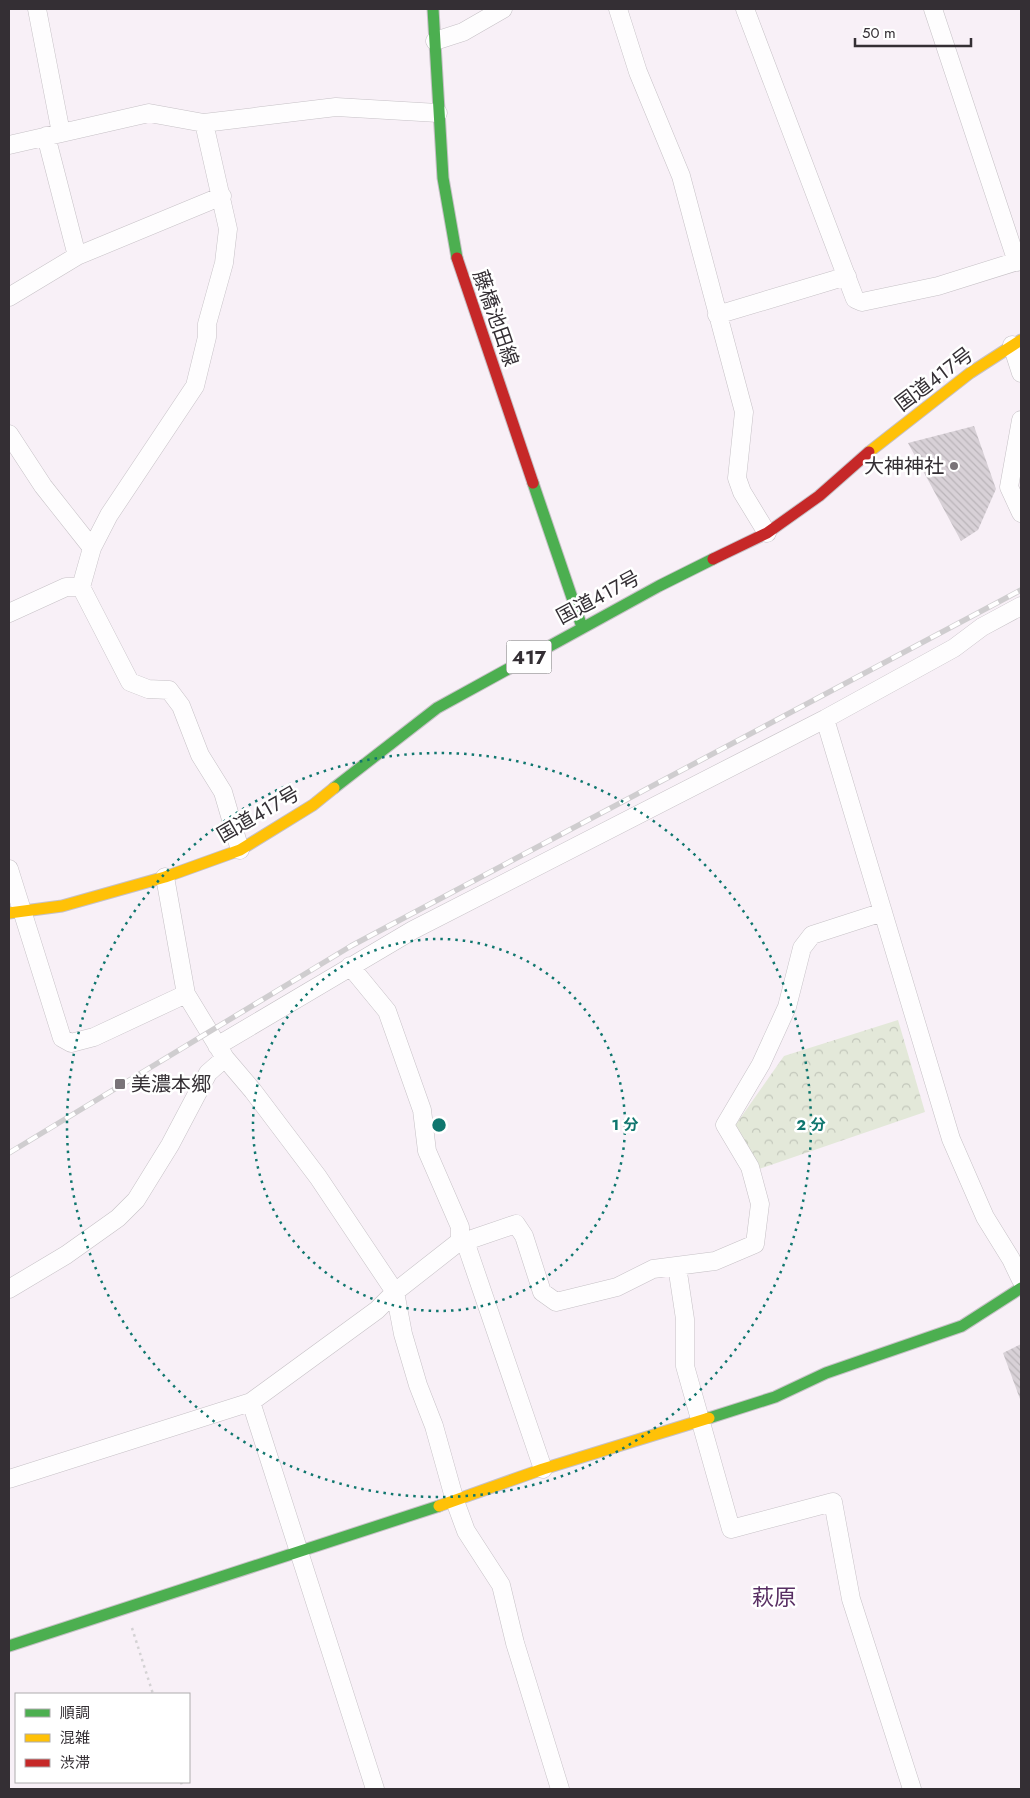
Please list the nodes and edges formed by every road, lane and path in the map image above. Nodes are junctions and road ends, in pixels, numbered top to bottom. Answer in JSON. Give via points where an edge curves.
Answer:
{"nodes":[{"id":1,"x":37,"y":9,"type":"edge"},
{"id":2,"x":433,"y":9,"type":"edge"},
{"id":3,"x":503,"y":9,"type":"edge"},
{"id":4,"x":618,"y":9,"type":"edge"},
{"id":5,"x":745,"y":9,"type":"edge"},
{"id":6,"x":933,"y":9,"type":"edge"},
{"id":7,"x":435,"y":41,"type":"junction"},
{"id":8,"x":438,"y":113,"type":"junction"},
{"id":9,"x":204,"y":123,"type":"junction"},
{"id":10,"x":54,"y":134,"type":"junction"},
{"id":11,"x":9,"y":145,"type":"edge"},
{"id":12,"x":222,"y":196,"type":"junction"},
{"id":13,"x":78,"y":256,"type":"junction"},
{"id":14,"x":1019,"y":261,"type":"edge"},
{"id":15,"x":846,"y":276,"type":"junction"},
{"id":16,"x":9,"y":297,"type":"edge"},
{"id":17,"x":717,"y":315,"type":"junction"},
{"id":18,"x":1017,"y":343,"type":"edge"},
{"id":19,"x":1021,"y":373,"type":"edge"},
{"id":20,"x":1021,"y":420,"type":"edge"},
{"id":21,"x":9,"y":434,"type":"edge"},
{"id":22,"x":1021,"y":513,"type":"edge"},
{"id":23,"x":767,"y":533,"type":"junction"},
{"id":24,"x":92,"y":548,"type":"junction"},
{"id":25,"x":81,"y":587,"type":"junction"},
{"id":26,"x":1021,"y":606,"type":"edge"},
{"id":27,"x":9,"y":613,"type":"edge"},
{"id":28,"x":582,"y":627,"type":"junction"},
{"id":29,"x":825,"y":719,"type":"junction"},
{"id":30,"x":240,"y":850,"type":"junction"},
{"id":31,"x":9,"y":869,"type":"edge"},
{"id":32,"x":166,"y":877,"type":"junction"},
{"id":33,"x":15,"y":912,"type":"edge"},
{"id":34,"x":883,"y":912,"type":"junction"},
{"id":35,"x":350,"y":966,"type":"junction"},
{"id":36,"x":186,"y":994,"type":"junction"},
{"id":37,"x":220,"y":1052,"type":"junction"},
{"id":38,"x":463,"y":1242,"type":"junction"},
{"id":39,"x":677,"y":1266,"type":"junction"},
{"id":40,"x":1021,"y":1280,"type":"edge"},
{"id":41,"x":1021,"y":1288,"type":"edge"},
{"id":42,"x":9,"y":1289,"type":"edge"},
{"id":43,"x":395,"y":1292,"type":"junction"},
{"id":44,"x":250,"y":1402,"type":"junction"},
{"id":45,"x":699,"y":1421,"type":"junction"},
{"id":46,"x":543,"y":1469,"type":"junction"},
{"id":47,"x":9,"y":1479,"type":"edge"},
{"id":48,"x":455,"y":1501,"type":"junction"},
{"id":49,"x":300,"y":1552,"type":"junction"},
{"id":50,"x":125,"y":1607,"type":"junction"},
{"id":51,"x":9,"y":1646,"type":"edge"},
{"id":52,"x":153,"y":1693,"type":"edge"},
{"id":53,"x":375,"y":1789,"type":"edge"},
{"id":54,"x":560,"y":1789,"type":"edge"},
{"id":55,"x":912,"y":1789,"type":"edge"}],
"edges":[{"from":1,"to":10,"type":"street"},
{"from":2,"to":7,"type":"main road","name":"藤橋池田線"},
{"from":3,"to":7,"type":"street","via":[[463,32]]},
{"from":4,"to":17,"type":"street","via":[[638,72],[681,176]]},
{"from":5,"to":15,"type":"street"},
{"from":6,"to":14,"type":"street"},
{"from":7,"to":8,"type":"main road","name":"藤橋池田線"},
{"from":8,"to":9,"type":"street","via":[[336,107]]},
{"from":8,"to":28,"type":"main road","name":"藤橋池田線","via":[[442,178],[457,259]]},
{"from":9,"to":10,"type":"street","via":[[149,113]]},
{"from":9,"to":12,"type":"street"},
{"from":10,"to":11,"type":"street"},
{"from":10,"to":13,"type":"street"},
{"from":12,"to":13,"type":"street"},
{"from":12,"to":24,"type":"street","via":[[228,229],[224,263],[207,324],[195,386],[109,515]]},
{"from":13,"to":16,"type":"street"},
{"from":14,"to":15,"type":"street","via":[[938,286],[862,302],[855,299]]},
{"from":15,"to":17,"type":"street"},
{"from":17,"to":23,"type":"street","via":[[744,412],[737,478]]},
{"from":18,"to":19,"type":"street"},
{"from":18,"to":23,"type":"main road","name":"国道417号","number":"417","via":[[970,373],[819,496]]},
{"from":20,"to":22,"type":"street","via":[[1009,486]]},
{"from":21,"to":24,"type":"street","via":[[42,486]]},
{"from":23,"to":28,"type":"main road","name":"国道417号","number":"417"},
{"from":24,"to":25,"type":"street"},
{"from":25,"to":27,"type":"street","via":[[66,587]]},
{"from":25,"to":30,"type":"street","via":[[130,682],[148,689],[169,690],[181,706],[200,755],[223,792]]},
{"from":26,"to":29,"type":"street","via":[[982,627],[954,648]]},
{"from":28,"to":30,"type":"main road","name":"国道417号","number":"417","via":[[437,708],[312,805]]},
{"from":29,"to":34,"type":"street"},
{"from":29,"to":35,"type":"street","via":[[524,871]]},
{"from":30,"to":32,"type":"main road","name":"国道417号","number":"417"},
{"from":31,"to":33,"type":"street"},
{"from":32,"to":33,"type":"main road","name":"国道417号","number":"417","via":[[62,906]]},
{"from":32,"to":36,"type":"street"},
{"from":33,"to":36,"type":"street","via":[[62,1038],[72,1043],[94,1037]]},
{"from":34,"to":39,"type":"street","via":[[812,936],[802,948],[787,1007],[761,1064],[725,1125],[750,1167],[760,1204],[755,1244],[715,1261]]},
{"from":34,"to":40,"type":"street","via":[[951,1139],[985,1217]]},
{"from":35,"to":37,"type":"street"},
{"from":35,"to":38,"type":"street","via":[[386,1011],[422,1110],[427,1151],[460,1227]]},
{"from":36,"to":37,"type":"street"},
{"from":37,"to":42,"type":"street","via":[[136,1200],[118,1218],[66,1255]]},
{"from":37,"to":43,"type":"street","via":[[318,1177]]},
{"from":38,"to":39,"type":"street","via":[[516,1224],[524,1236],[542,1292],[556,1302],[617,1287],[653,1269]]},
{"from":38,"to":43,"type":"street"},
{"from":38,"to":46,"type":"street"},
{"from":39,"to":45,"type":"street","via":[[685,1319],[685,1366]]},
{"from":41,"to":45,"type":"main road","via":[[962,1326],[826,1373],[775,1397]]},
{"from":43,"to":44,"type":"street","via":[[377,1310]]},
{"from":43,"to":48,"type":"street","via":[[418,1385],[434,1426]]},
{"from":44,"to":47,"type":"street"},
{"from":44,"to":49,"type":"street"},
{"from":45,"to":46,"type":"main road"},
{"from":45,"to":55,"type":"street","via":[[731,1529],[834,1502],[851,1599]]},
{"from":46,"to":48,"type":"main road"},
{"from":48,"to":49,"type":"main road"},
{"from":48,"to":54,"type":"street","via":[[466,1530],[501,1585],[515,1643]]},
{"from":49,"to":50,"type":"main road"},
{"from":49,"to":53,"type":"street"},
{"from":50,"to":51,"type":"main road"},
{"from":50,"to":52,"type":"path"}]}
